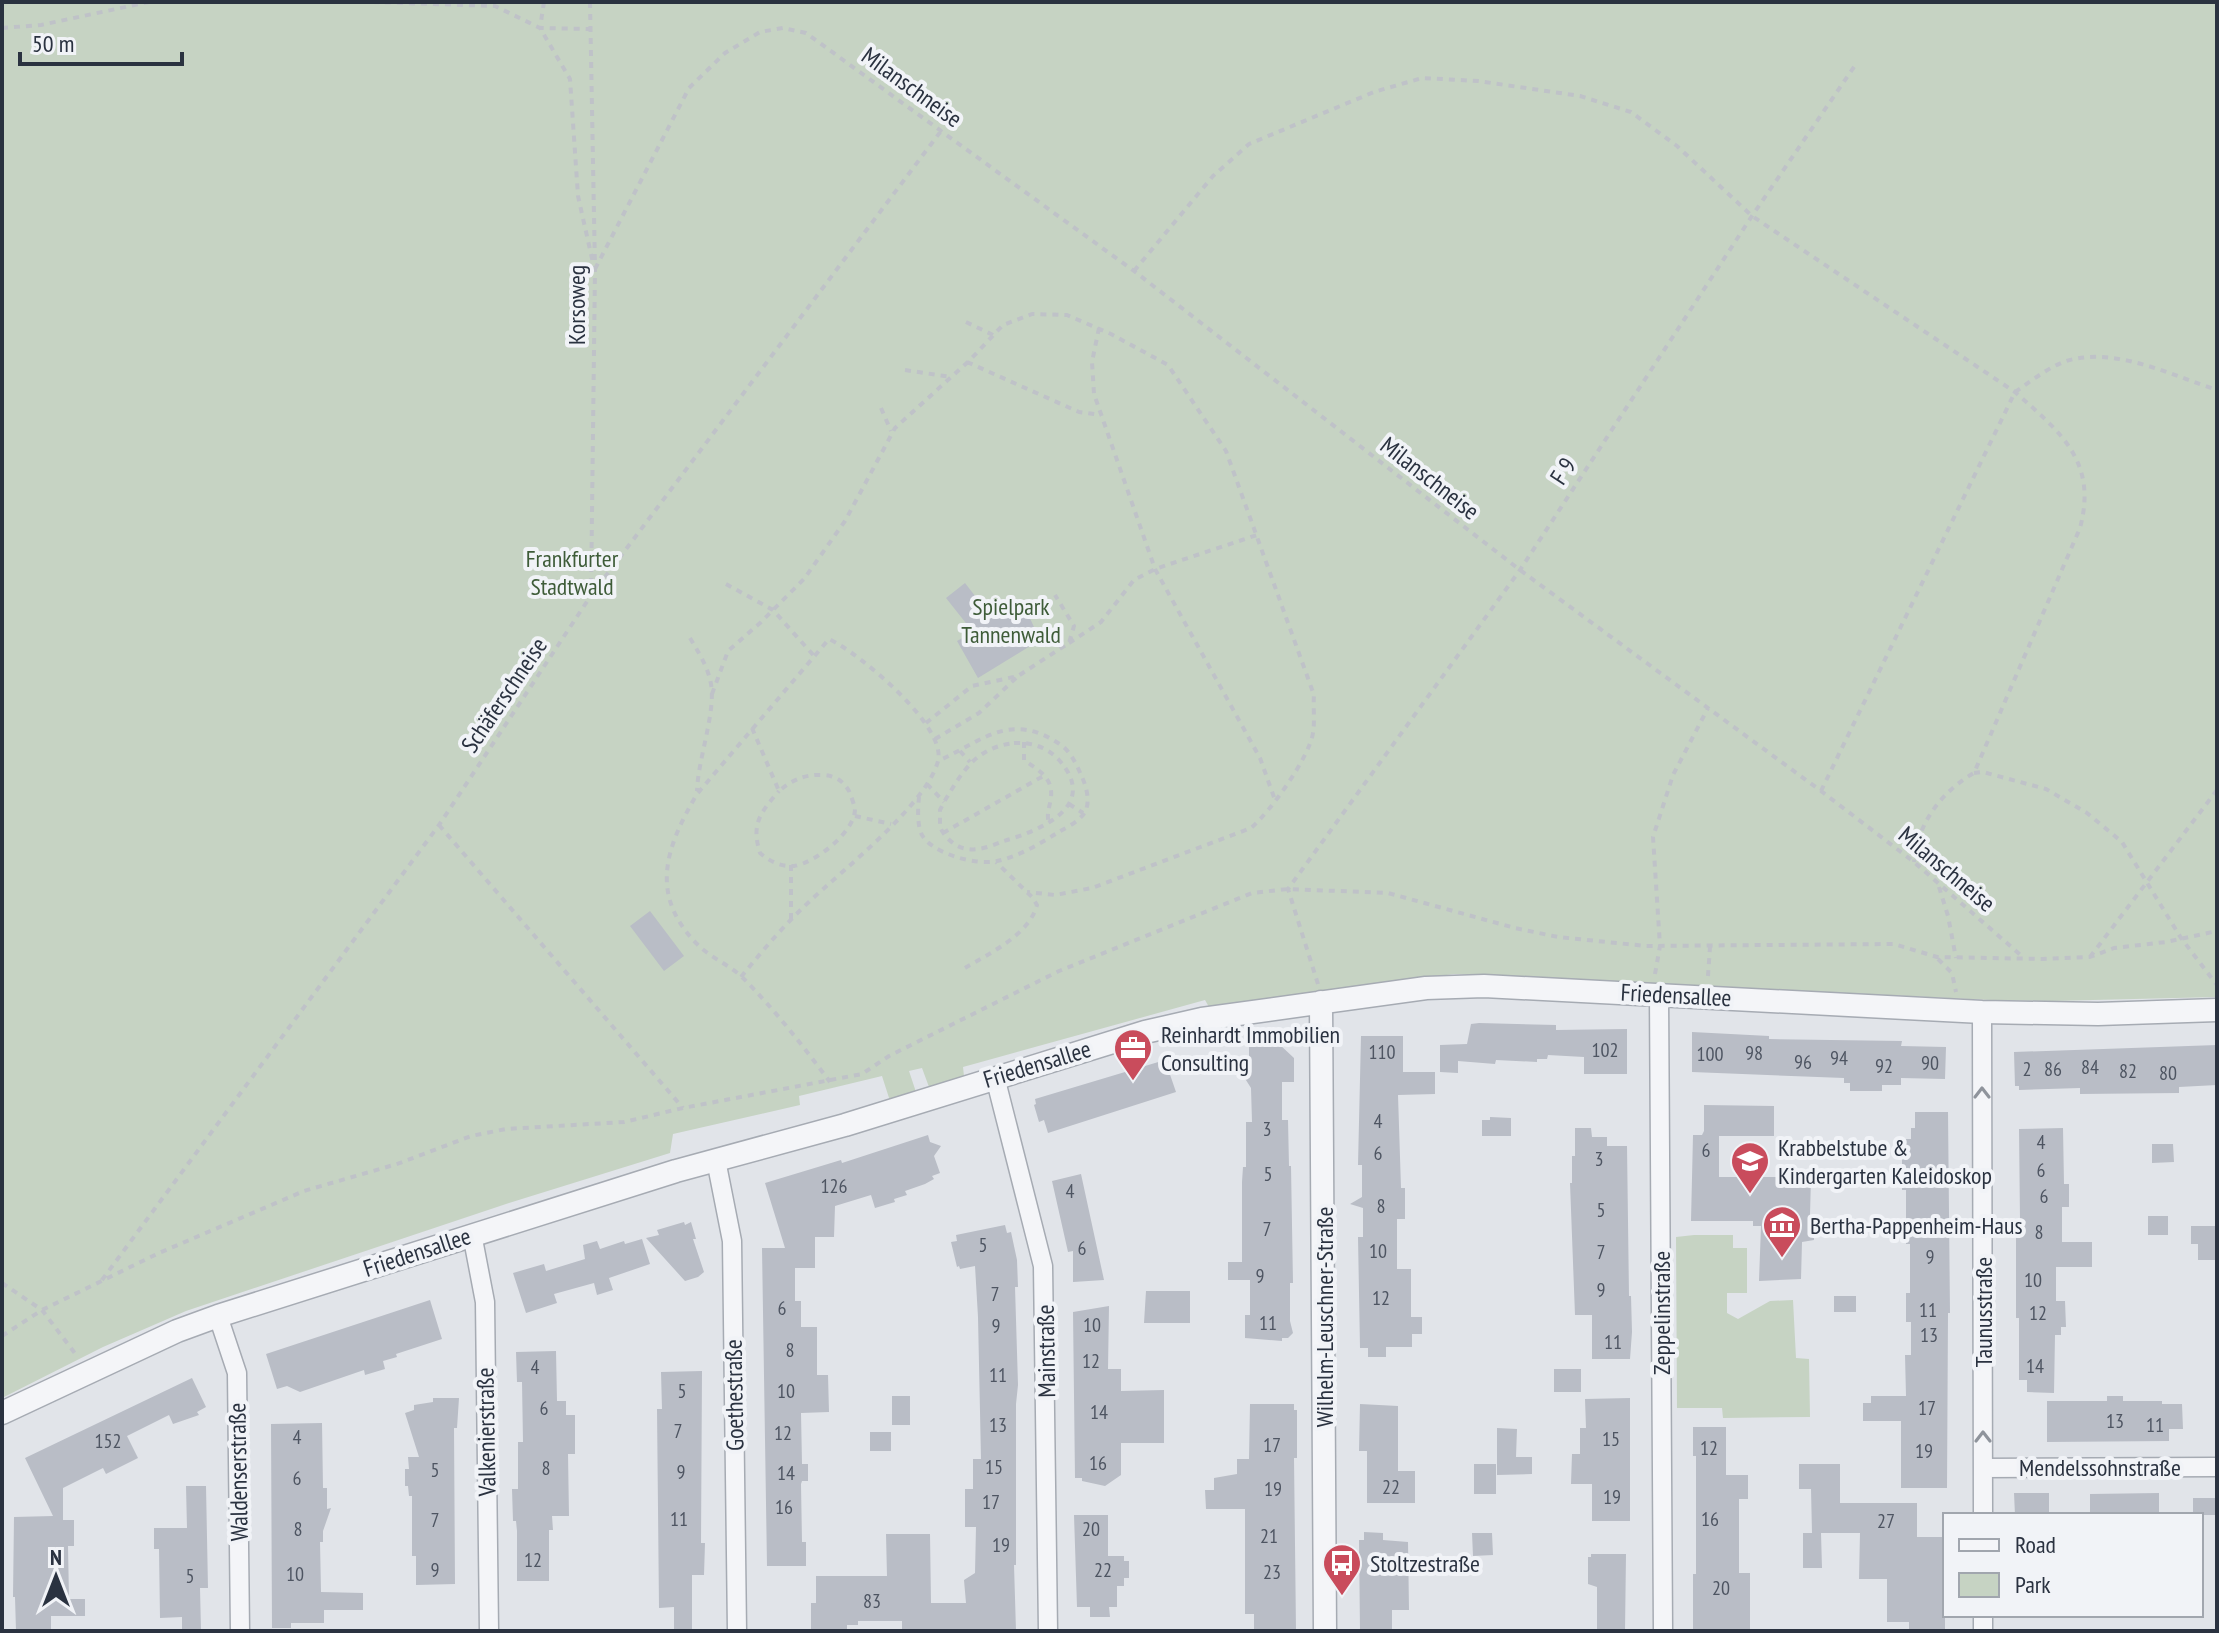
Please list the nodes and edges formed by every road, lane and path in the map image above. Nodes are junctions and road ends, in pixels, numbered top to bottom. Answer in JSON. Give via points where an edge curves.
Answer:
{"nodes":[{"id":1,"x":149,"y":2,"type":"edge"},
{"id":2,"x":373,"y":2,"type":"edge"},
{"id":3,"x":544,"y":2,"type":"edge"},
{"id":4,"x":590,"y":2,"type":"edge"},
{"id":5,"x":2,"y":28,"type":"edge"},
{"id":6,"x":540,"y":28,"type":"junction"},
{"id":7,"x":590,"y":29,"type":"junction"},
{"id":8,"x":1856,"y":64,"type":"dead end"},
{"id":9,"x":942,"y":130,"type":"junction"},
{"id":10,"x":1752,"y":216,"type":"junction"},
{"id":11,"x":595,"y":269,"type":"junction"},
{"id":12,"x":1134,"y":271,"type":"junction"},
{"id":13,"x":966,"y":322,"type":"dead end"},
{"id":14,"x":1099,"y":328,"type":"junction"},
{"id":15,"x":993,"y":335,"type":"junction"},
{"id":16,"x":967,"y":362,"type":"junction"},
{"id":17,"x":905,"y":370,"type":"dead end"},
{"id":18,"x":951,"y":377,"type":"junction"},
{"id":19,"x":2217,"y":390,"type":"edge"},
{"id":20,"x":2015,"y":392,"type":"junction"},
{"id":21,"x":881,"y":408,"type":"dead end"},
{"id":22,"x":1101,"y":415,"type":"junction"},
{"id":23,"x":892,"y":433,"type":"junction"},
{"id":24,"x":1257,"y":535,"type":"junction"},
{"id":25,"x":1155,"y":569,"type":"junction"},
{"id":26,"x":1520,"y":570,"type":"junction"},
{"id":27,"x":726,"y":584,"type":"dead end"},
{"id":28,"x":1055,"y":595,"type":"dead end"},
{"id":29,"x":590,"y":597,"type":"junction"},
{"id":30,"x":773,"y":610,"type":"junction"},
{"id":31,"x":690,"y":638,"type":"dead end"},
{"id":32,"x":1069,"y":643,"type":"junction"},
{"id":33,"x":815,"y":657,"type":"junction"},
{"id":34,"x":1018,"y":676,"type":"junction"},
{"id":35,"x":712,"y":694,"type":"junction"},
{"id":36,"x":1708,"y":708,"type":"junction"},
{"id":37,"x":926,"y":723,"type":"junction"},
{"id":38,"x":752,"y":728,"type":"junction"},
{"id":39,"x":1030,"y":731,"type":"junction"},
{"id":40,"x":935,"y":739,"type":"junction"},
{"id":41,"x":1026,"y":742,"type":"junction"},
{"id":42,"x":960,"y":751,"type":"junction"},
{"id":43,"x":938,"y":761,"type":"junction"},
{"id":44,"x":970,"y":762,"type":"junction"},
{"id":45,"x":1974,"y":773,"type":"junction"},
{"id":46,"x":1045,"y":775,"type":"junction"},
{"id":47,"x":927,"y":784,"type":"junction"},
{"id":48,"x":2217,"y":790,"type":"edge"},
{"id":49,"x":779,"y":791,"type":"junction"},
{"id":50,"x":1821,"y":791,"type":"junction"},
{"id":51,"x":697,"y":794,"type":"junction"},
{"id":52,"x":920,"y":794,"type":"junction"},
{"id":53,"x":1275,"y":800,"type":"junction"},
{"id":54,"x":944,"y":802,"type":"junction"},
{"id":55,"x":1069,"y":804,"type":"junction"},
{"id":56,"x":1083,"y":813,"type":"junction"},
{"id":57,"x":854,"y":815,"type":"junction"},
{"id":58,"x":891,"y":824,"type":"junction"},
{"id":59,"x":1049,"y":824,"type":"junction"},
{"id":60,"x":439,"y":825,"type":"junction"},
{"id":61,"x":943,"y":833,"type":"junction"},
{"id":62,"x":977,"y":849,"type":"junction"},
{"id":63,"x":977,"y":861,"type":"junction"},
{"id":64,"x":996,"y":862,"type":"junction"},
{"id":65,"x":1914,"y":862,"type":"junction"},
{"id":66,"x":791,"y":865,"type":"junction"},
{"id":67,"x":1938,"y":884,"type":"junction"},
{"id":68,"x":2148,"y":884,"type":"junction"},
{"id":69,"x":1027,"y":892,"type":"junction"},
{"id":70,"x":791,"y":919,"type":"junction"},
{"id":71,"x":1710,"y":947,"type":"dead end"},
{"id":72,"x":1937,"y":957,"type":"dead end"},
{"id":73,"x":2090,"y":957,"type":"dead end"},
{"id":74,"x":1956,"y":958,"type":"dead end"},
{"id":75,"x":2026,"y":959,"type":"dead end"},
{"id":76,"x":965,"y":968,"type":"dead end"},
{"id":77,"x":741,"y":977,"type":"junction"},
{"id":78,"x":1708,"y":985,"type":"dead end"},
{"id":79,"x":2217,"y":985,"type":"edge"},
{"id":80,"x":1659,"y":995,"type":"junction"},
{"id":81,"x":1321,"y":1002,"type":"junction"},
{"id":82,"x":2217,"y":1010,"type":"edge"},
{"id":83,"x":1974,"y":1012,"type":"junction"},
{"id":84,"x":995,"y":1077,"type":"junction"},
{"id":85,"x":830,"y":1082,"type":"dead end"},
{"id":86,"x":716,"y":1160,"type":"junction"},
{"id":87,"x":472,"y":1234,"type":"junction"},
{"id":88,"x":101,"y":1282,"type":"junction"},
{"id":89,"x":2,"y":1283,"type":"edge"},
{"id":90,"x":42,"y":1310,"type":"junction"},
{"id":91,"x":218,"y":1316,"type":"junction"},
{"id":92,"x":2,"y":1336,"type":"edge"},
{"id":93,"x":80,"y":1359,"type":"dead end"},
{"id":94,"x":2,"y":1413,"type":"edge"},
{"id":95,"x":2217,"y":1467,"type":"edge"},
{"id":96,"x":1983,"y":1468,"type":"junction"},
{"id":97,"x":1983,"y":1513,"type":"edge"},
{"id":98,"x":240,"y":1631,"type":"edge"},
{"id":99,"x":489,"y":1631,"type":"edge"},
{"id":100,"x":737,"y":1631,"type":"edge"},
{"id":101,"x":1048,"y":1631,"type":"edge"},
{"id":102,"x":1325,"y":1631,"type":"edge"},
{"id":103,"x":1663,"y":1631,"type":"edge"}],
"edges":[{"from":1,"to":5,"type":"path"},
{"from":2,"to":6,"type":"path","via":[[495,6]]},
{"from":3,"to":6,"type":"path"},
{"from":4,"to":7,"type":"path","name":"Korsoweg"},
{"from":6,"to":7,"type":"path"},
{"from":6,"to":11,"type":"path","via":[[570,79],[578,196]]},
{"from":7,"to":11,"type":"path","name":"Korsoweg"},
{"from":8,"to":10,"type":"path","name":"F 9"},
{"from":9,"to":11,"type":"path","name":"Milanschneise","via":[[806,33],[783,28],[760,32],[725,53],[689,88]]},
{"from":9,"to":12,"type":"path","name":"Milanschneise"},
{"from":9,"to":29,"type":"path","name":"Schäferschneise"},
{"from":10,"to":12,"type":"path","via":[[1677,146],[1631,112],[1580,96],[1422,78],[1374,92],[1249,144],[1213,176]]},
{"from":10,"to":20,"type":"path"},
{"from":10,"to":26,"type":"path","name":"F 9"},
{"from":11,"to":29,"type":"path","name":"Korsoweg"},
{"from":12,"to":26,"type":"path","name":"Milanschneise"},
{"from":13,"to":15,"type":"path"},
{"from":14,"to":15,"type":"path","via":[[1067,315],[1032,314],[1003,325]]},
{"from":14,"to":22,"type":"path","via":[[1092,362]]},
{"from":14,"to":24,"type":"path","via":[[1168,365],[1226,451]]},
{"from":15,"to":16,"type":"path"},
{"from":16,"to":18,"type":"path"},
{"from":16,"to":22,"type":"path","via":[[1079,412]]},
{"from":17,"to":18,"type":"path"},
{"from":18,"to":23,"type":"path"},
{"from":19,"to":20,"type":"path","via":[[2095,356],[2071,359]]},
{"from":20,"to":45,"type":"path","via":[[2074,450],[2083,476],[2085,510]]},
{"from":20,"to":50,"type":"path"},
{"from":21,"to":23,"type":"path"},
{"from":22,"to":25,"type":"path"},
{"from":23,"to":30,"type":"path","via":[[845,521],[804,579]]},
{"from":24,"to":25,"type":"path"},
{"from":24,"to":53,"type":"path","via":[[1314,695],[1313,736]]},
{"from":25,"to":32,"type":"path","via":[[1134,580],[1101,622]]},
{"from":25,"to":53,"type":"path","via":[[1260,758]]},
{"from":26,"to":36,"type":"path","name":"Milanschneise"},
{"from":26,"to":81,"type":"path","name":"F 9","via":[[1288,889]]},
{"from":27,"to":30,"type":"path"},
{"from":28,"to":32,"type":"path","via":[[1074,626]]},
{"from":29,"to":60,"type":"path","name":"Schäferschneise"},
{"from":30,"to":33,"type":"path"},
{"from":30,"to":35,"type":"path","via":[[728,651]]},
{"from":31,"to":35,"type":"path"},
{"from":32,"to":34,"type":"path"},
{"from":33,"to":37,"type":"path","via":[[829,639],[847,647]]},
{"from":33,"to":38,"type":"path"},
{"from":34,"to":37,"type":"path","via":[[972,686]]},
{"from":34,"to":40,"type":"path","via":[[979,713]]},
{"from":35,"to":51,"type":"path"},
{"from":36,"to":50,"type":"path","name":"Milanschneise"},
{"from":36,"to":80,"type":"path","via":[[1673,775],[1653,837],[1660,946],[1654,983]]},
{"from":37,"to":40,"type":"path"},
{"from":38,"to":49,"type":"path"},
{"from":38,"to":51,"type":"path"},
{"from":39,"to":41,"type":"path"},
{"from":39,"to":42,"type":"path","via":[[992,732]]},
{"from":39,"to":56,"type":"path","via":[[1064,746],[1077,765],[1087,787]]},
{"from":40,"to":43,"type":"path"},
{"from":41,"to":44,"type":"path","via":[[987,749]]},
{"from":41,"to":46,"type":"path","via":[[1024,760]]},
{"from":41,"to":55,"type":"path","via":[[1063,765],[1072,786]]},
{"from":42,"to":43,"type":"path"},
{"from":42,"to":44,"type":"path"},
{"from":43,"to":47,"type":"path"},
{"from":44,"to":54,"type":"path"},
{"from":45,"to":65,"type":"path","via":[[1931,813],[1915,844]]},
{"from":45,"to":68,"type":"path","via":[[2046,789],[2087,813],[2122,842]]},
{"from":46,"to":59,"type":"path","via":[[1051,792]]},
{"from":46,"to":61,"type":"path"},
{"from":47,"to":52,"type":"path"},
{"from":47,"to":54,"type":"path"},
{"from":48,"to":68,"type":"path"},
{"from":49,"to":57,"type":"path","via":[[810,774],[831,776],[848,789]]},
{"from":49,"to":66,"type":"path","via":[[755,826],[756,842],[770,862]]},
{"from":50,"to":65,"type":"path","name":"Milanschneise"},
{"from":51,"to":77,"type":"path","via":[[680,822],[665,881],[683,926],[699,946]]},
{"from":52,"to":58,"type":"path"},
{"from":52,"to":63,"type":"path","via":[[918,820],[928,844]]},
{"from":53,"to":69,"type":"path","via":[[1251,828],[1092,888],[1055,895]]},
{"from":54,"to":61,"type":"path","via":[[939,820]]},
{"from":55,"to":56,"type":"path"},
{"from":55,"to":59,"type":"path"},
{"from":56,"to":64,"type":"path","via":[[1042,843]]},
{"from":57,"to":58,"type":"path"},
{"from":57,"to":66,"type":"path","via":[[832,846]]},
{"from":58,"to":70,"type":"path"},
{"from":59,"to":62,"type":"path"},
{"from":60,"to":88,"type":"path","name":"Schäferschneise"},
{"from":60,"to":88,"type":"path","via":[[683,1108],[624,1122],[471,1136],[304,1191]]},
{"from":61,"to":62,"type":"path","via":[[956,845]]},
{"from":62,"to":63,"type":"path"},
{"from":63,"to":64,"type":"path"},
{"from":64,"to":69,"type":"path"},
{"from":65,"to":67,"type":"path","name":"Milanschneise"},
{"from":66,"to":70,"type":"path"},
{"from":67,"to":74,"type":"path"},
{"from":67,"to":75,"type":"path","name":"Milanschneise"},
{"from":68,"to":73,"type":"path"},
{"from":68,"to":79,"type":"path"},
{"from":69,"to":76,"type":"path","via":[[1037,905],[1028,923]]},
{"from":70,"to":77,"type":"path"},
{"from":71,"to":78,"type":"path"},
{"from":72,"to":83,"type":"path","via":[[1952,973],[1956,995]]},
{"from":77,"to":85,"type":"path"},
{"from":80,"to":81,"type":"street","name":"Friedensallee","via":[[1454,986]]},
{"from":80,"to":83,"type":"street","name":"Friedensallee"},
{"from":80,"to":103,"type":"street","name":"Zeppelinstraße"},
{"from":81,"to":84,"type":"street","name":"Friedensallee","via":[[1172,1025]]},
{"from":81,"to":102,"type":"street","name":"Wilhelm-Leuschner-Straße"},
{"from":82,"to":83,"type":"street","name":"Friedensallee"},
{"from":96,"to":83,"type":"street","name":"Taunusstraße","one_way":true},
{"from":84,"to":86,"type":"street","name":"Friedensallee"},
{"from":84,"to":101,"type":"street","name":"Mainstraße","via":[[1043,1266]]},
{"from":86,"to":87,"type":"street","name":"Friedensallee"},
{"from":86,"to":100,"type":"street","name":"Goethestraße","via":[[732,1241]]},
{"from":87,"to":91,"type":"street","name":"Friedensallee"},
{"from":87,"to":99,"type":"street","name":"Valkenierstraße","via":[[485,1302]]},
{"from":88,"to":90,"type":"path"},
{"from":89,"to":90,"type":"path"},
{"from":90,"to":92,"type":"path"},
{"from":90,"to":93,"type":"path"},
{"from":91,"to":94,"type":"street","name":"Friedensallee"},
{"from":91,"to":98,"type":"street","name":"Waldenserstraße","via":[[237,1373]]},
{"from":95,"to":96,"type":"street","name":"Mendelssohnstraße"},
{"from":96,"to":97,"type":"street","name":"Taunusstraße"}]}
